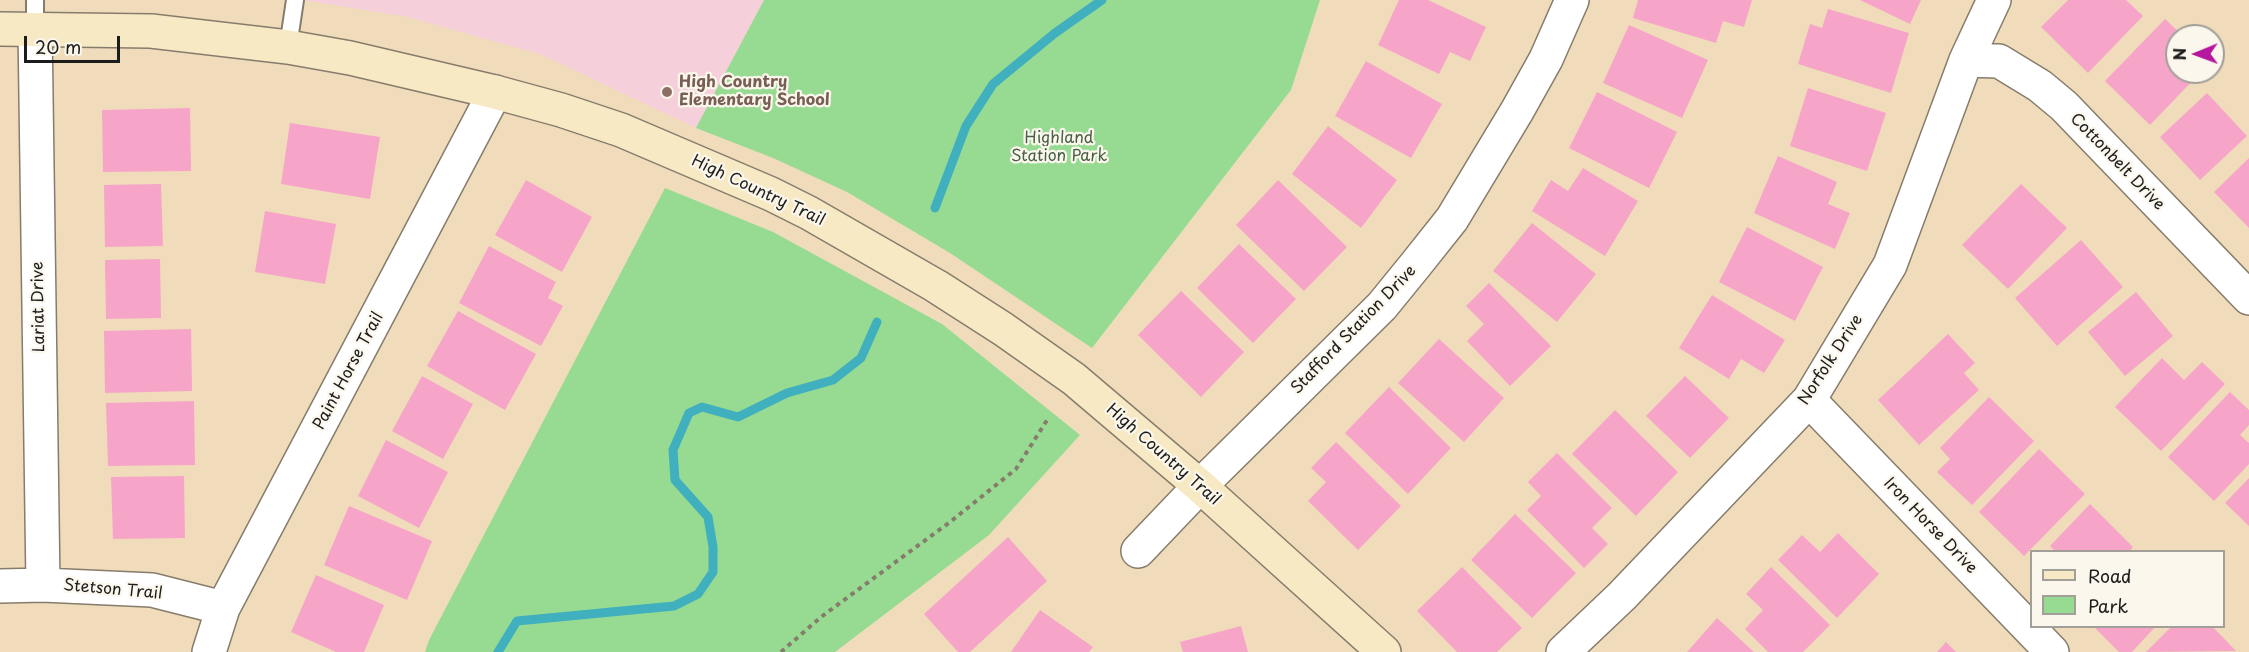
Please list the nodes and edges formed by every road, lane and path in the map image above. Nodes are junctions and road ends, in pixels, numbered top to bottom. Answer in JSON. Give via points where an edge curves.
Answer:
{"nodes":[{"id":1,"x":295,"y":0,"type":"edge"},
{"id":2,"x":1572,"y":0,"type":"edge"},
{"id":3,"x":1994,"y":0,"type":"edge"},
{"id":4,"x":35,"y":14,"type":"edge"},
{"id":5,"x":0,"y":28,"type":"edge"},
{"id":6,"x":288,"y":46,"type":"junction"},
{"id":7,"x":1966,"y":60,"type":"junction"},
{"id":8,"x":495,"y":92,"type":"junction"},
{"id":9,"x":2249,"y":298,"type":"edge"},
{"id":10,"x":1809,"y":400,"type":"junction"},
{"id":11,"x":1049,"y":417,"type":"dead end"},
{"id":12,"x":1200,"y":486,"type":"junction"},
{"id":13,"x":1138,"y":551,"type":"dead end"},
{"id":14,"x":43,"y":585,"type":"junction"},
{"id":15,"x":0,"y":586,"type":"edge"},
{"id":16,"x":224,"y":608,"type":"junction"},
{"id":17,"x":209,"y":652,"type":"edge"},
{"id":18,"x":781,"y":652,"type":"edge"},
{"id":19,"x":1384,"y":652,"type":"edge"},
{"id":20,"x":1563,"y":652,"type":"edge"},
{"id":21,"x":2052,"y":652,"type":"edge"}],
"edges":[{"from":1,"to":6,"type":"lane"},
{"from":2,"to":12,"type":"street","name":"Stafford Station Drive","via":[[1546,60],[1452,219],[1382,306]]},
{"from":3,"to":7,"type":"street","name":"Norfolk Drive"},
{"from":4,"to":5,"type":"street","name":"High Country Trail"},
{"from":4,"to":6,"type":"street","name":"High Country Trail"},
{"from":4,"to":14,"type":"street","name":"Lariat Drive"},
{"from":6,"to":8,"type":"street","name":"High Country Trail"},
{"from":7,"to":9,"type":"street","name":"Cottonbelt Drive","via":[[1999,62],[2040,86],[2064,106]]},
{"from":7,"to":10,"type":"street","name":"Norfolk Drive","via":[[1890,265]]},
{"from":8,"to":12,"type":"street","name":"High Country Trail","via":[[621,130],[809,213],[1003,329],[1065,373]]},
{"from":8,"to":16,"type":"street","name":"Paint Horse Trail"},
{"from":10,"to":20,"type":"street","name":"Norfolk Drive","via":[[1622,596]]},
{"from":10,"to":21,"type":"street","name":"Iron Horse Drive"},
{"from":11,"to":18,"type":"path","via":[[1016,470],[821,617]]},
{"from":12,"to":13,"type":"street","name":"Stafford Station Drive"},
{"from":12,"to":19,"type":"street","name":"High Country Trail"},
{"from":14,"to":15,"type":"street","name":"Stetson Trail"},
{"from":14,"to":16,"type":"street","name":"Stetson Trail","via":[[152,590]]},
{"from":16,"to":17,"type":"street","name":"Paint Horse Trail"}]}
